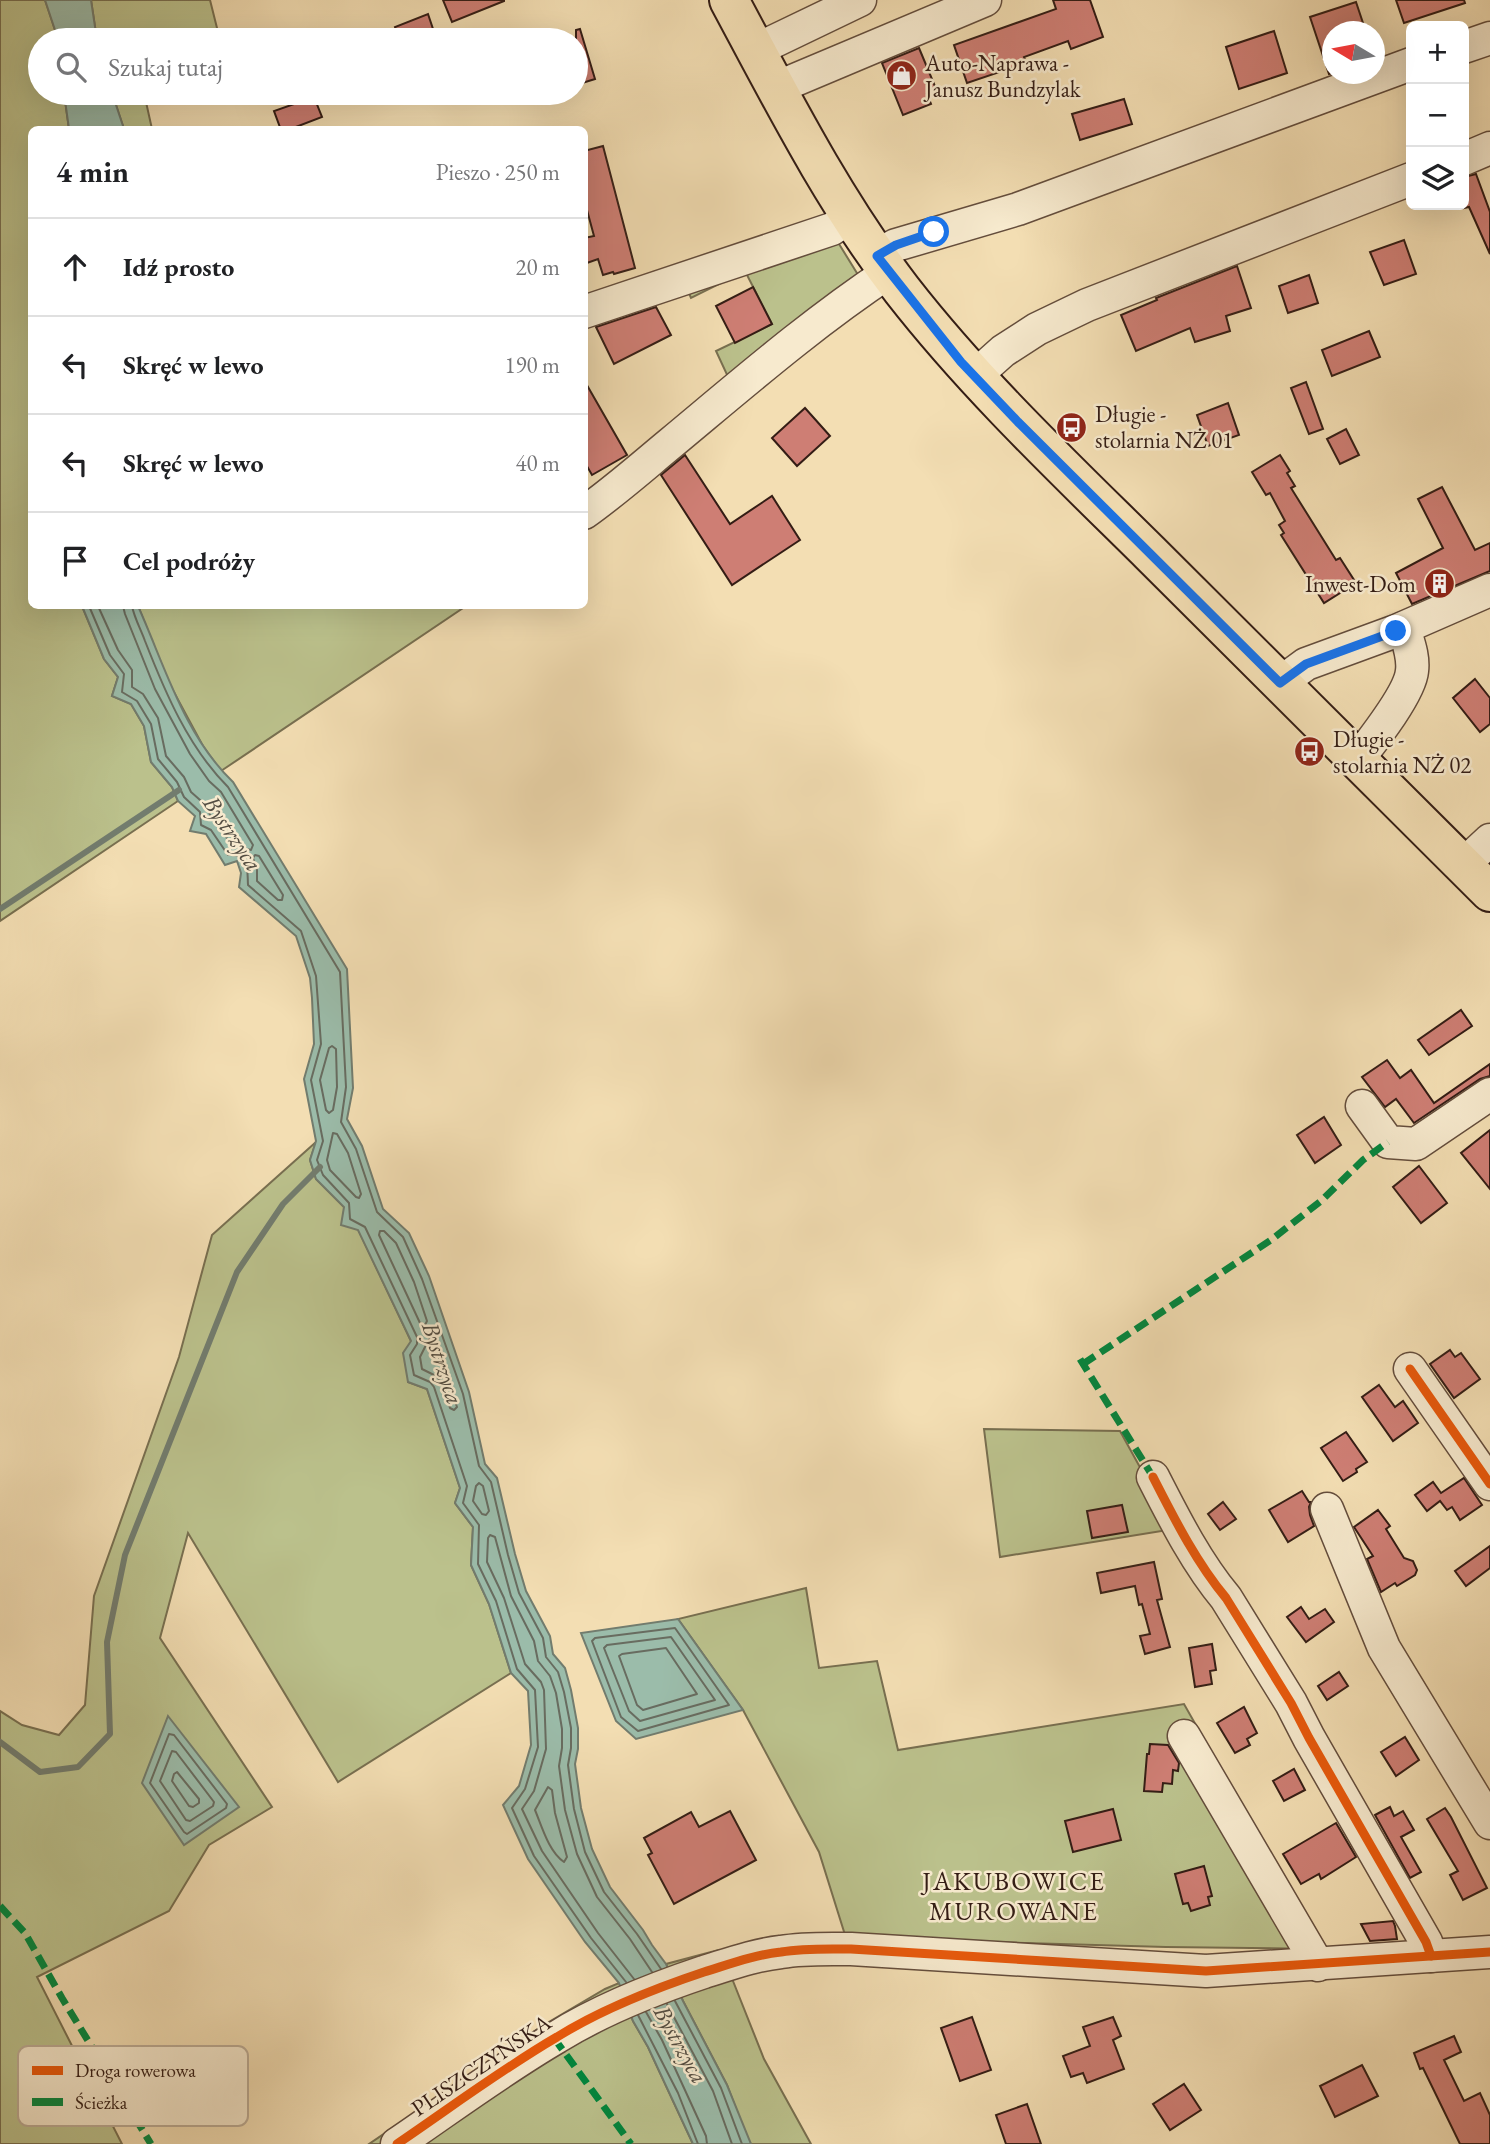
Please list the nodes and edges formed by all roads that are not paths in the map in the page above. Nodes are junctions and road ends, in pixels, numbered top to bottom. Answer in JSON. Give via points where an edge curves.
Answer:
{"nodes":[{"id":1,"x":729,"y":0,"type":"edge"},
{"id":2,"x":860,"y":0,"type":"edge"},
{"id":3,"x":985,"y":0,"type":"edge"},
{"id":4,"x":1490,"y":38,"type":"edge"},
{"id":5,"x":1469,"y":45,"type":"edge"},
{"id":6,"x":756,"y":51,"type":"junction"},
{"id":7,"x":1406,"y":66,"type":"edge"},
{"id":8,"x":776,"y":88,"type":"junction"},
{"id":9,"x":1490,"y":148,"type":"edge"},
{"id":10,"x":1469,"y":157,"type":"edge"},
{"id":11,"x":1406,"y":181,"type":"edge"},
{"id":12,"x":851,"y":217,"type":"junction"},
{"id":13,"x":883,"y":264,"type":"junction"},
{"id":14,"x":588,"y":311,"type":"edge"},
{"id":15,"x":975,"y":376,"type":"junction"},
{"id":16,"x":588,"y":510,"type":"edge"},
{"id":17,"x":1490,"y":590,"type":"edge"},
{"id":18,"x":1404,"y":628,"type":"junction"},
{"id":19,"x":1280,"y":683,"type":"junction"},
{"id":20,"x":1358,"y":759,"type":"junction"},
{"id":21,"x":1476,"y":852,"type":"edge"},
{"id":22,"x":1490,"y":891,"type":"edge"},
{"id":23,"x":1490,"y":1094,"type":"edge"},
{"id":24,"x":1362,"y":1106,"type":"dead end"},
{"id":25,"x":1410,"y":1369,"type":"dead end"},
{"id":26,"x":1153,"y":1477,"type":"dead end"},
{"id":27,"x":1490,"y":1484,"type":"edge"},
{"id":28,"x":1327,"y":1509,"type":"dead end"},
{"id":29,"x":1184,"y":1736,"type":"dead end"},
{"id":30,"x":1490,"y":1823,"type":"edge"},
{"id":31,"x":1490,"y":1952,"type":"edge"},
{"id":32,"x":1431,"y":1956,"type":"junction"},
{"id":33,"x":1318,"y":1965,"type":"junction"},
{"id":34,"x":397,"y":2144,"type":"edge"}],
"edges":[{"from":1,"to":6,"type":"main road"},
{"from":2,"to":6,"type":"street"},
{"from":3,"to":8,"type":"street"},
{"from":4,"to":5,"type":"street"},
{"from":6,"to":8,"type":"main road"},
{"from":7,"to":13,"type":"street","via":[[1018,209],[896,245]]},
{"from":8,"to":12,"type":"main road"},
{"from":9,"to":10,"type":"street"},
{"from":11,"to":15,"type":"street","via":[[1087,305],[1037,329]]},
{"from":12,"to":13,"type":"main road"},
{"from":12,"to":14,"type":"street","via":[[832,229]]},
{"from":13,"to":15,"type":"main road"},
{"from":13,"to":16,"type":"street","via":[[832,312]]},
{"from":15,"to":19,"type":"main road"},
{"from":17,"to":18,"type":"street"},
{"from":18,"to":19,"type":"street","via":[[1306,664]]},
{"from":18,"to":20,"type":"street","via":[[1412,673]]},
{"from":19,"to":20,"type":"main road"},
{"from":20,"to":21,"type":"main road"},
{"from":21,"to":22,"type":"main road"},
{"from":23,"to":24,"type":"street","via":[[1416,1144],[1388,1142]]},
{"from":25,"to":27,"type":"street"},
{"from":26,"to":32,"type":"street","via":[[1179,1528],[1291,1703]]},
{"from":28,"to":30,"type":"street","via":[[1384,1648]]},
{"from":29,"to":33,"type":"street"},
{"from":31,"to":32,"type":"street","name":"PLISZCZYŃSKA"},
{"from":32,"to":33,"type":"street","name":"PLISZCZYŃSKA"},
{"from":33,"to":34,"type":"street","name":"PLISZCZYŃSKA","via":[[1190,1971],[827,1949],[763,1955],[695,1975],[588,2020]]}]}
